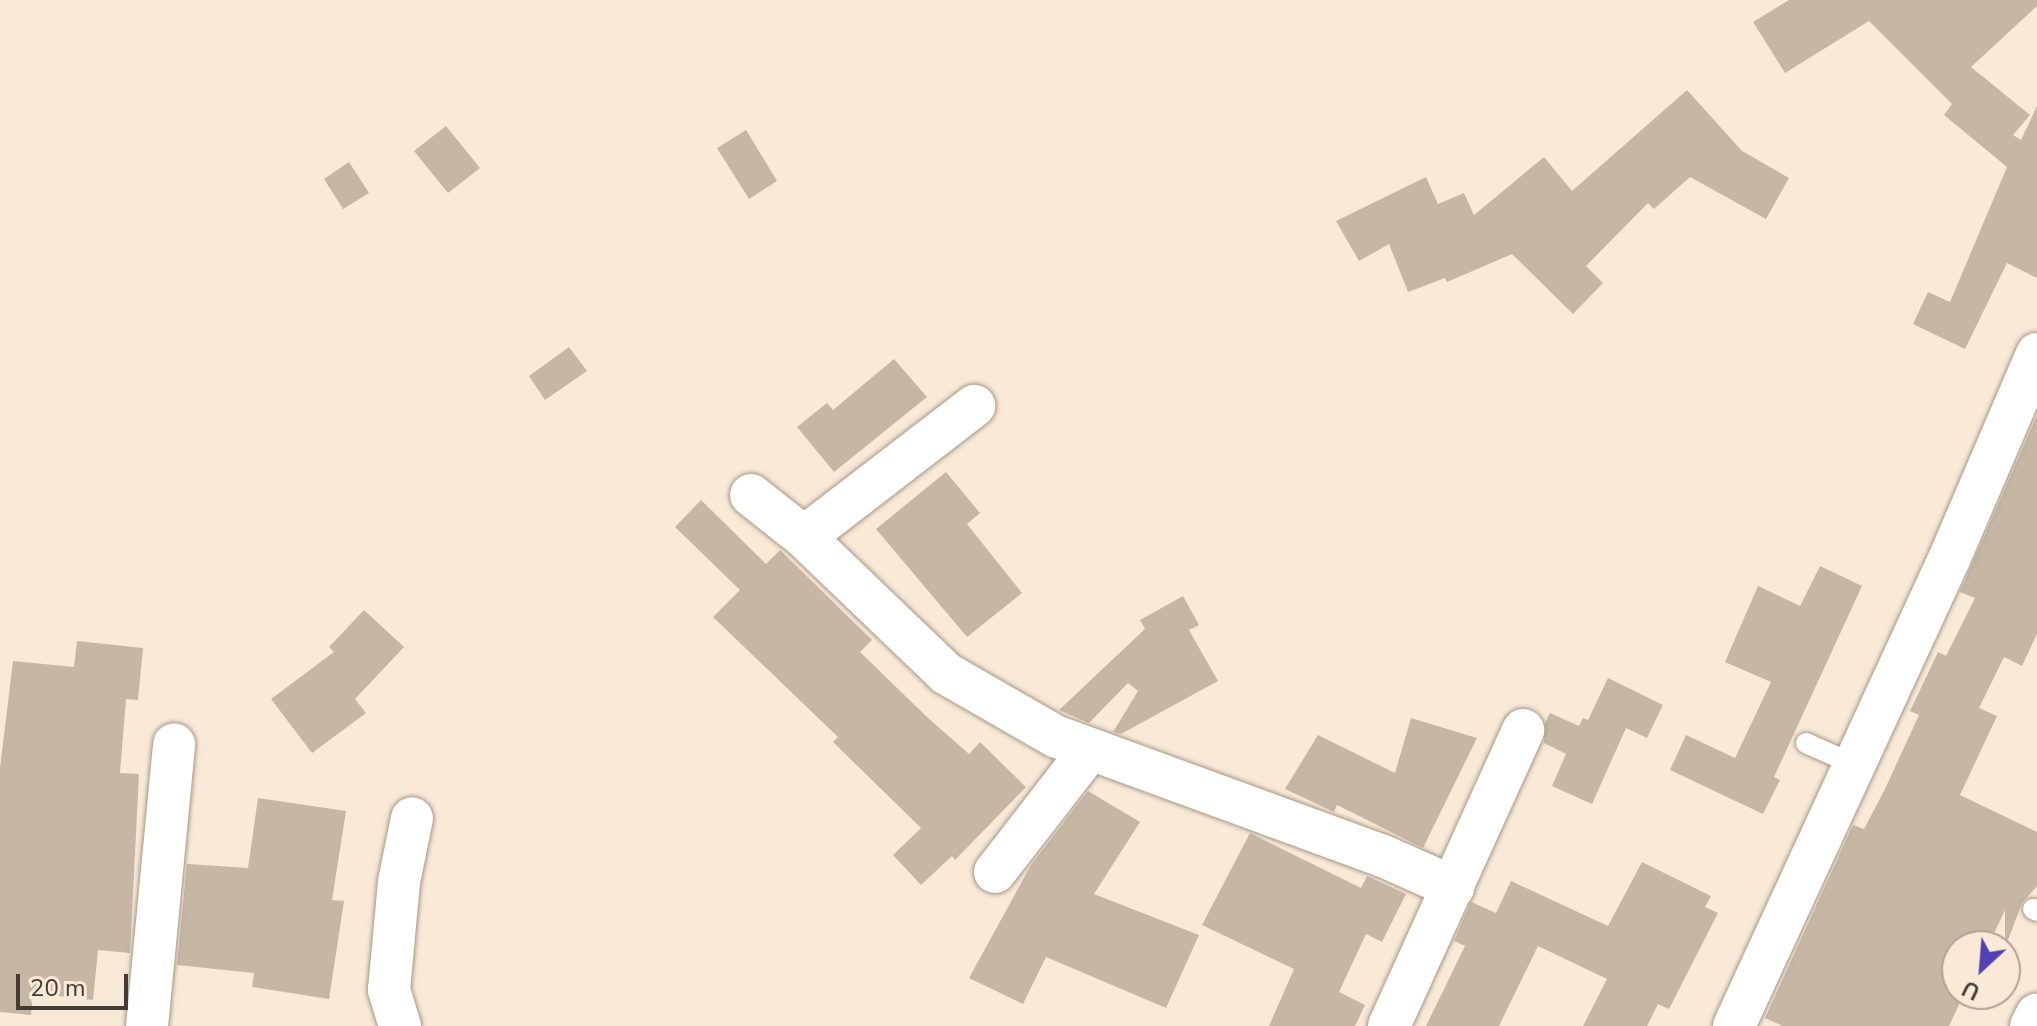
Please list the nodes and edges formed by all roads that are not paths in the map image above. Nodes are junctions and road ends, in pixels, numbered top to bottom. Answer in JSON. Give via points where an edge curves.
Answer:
{"nodes":[{"id":1,"x":2037,"y":354,"type":"edge"},
{"id":2,"x":974,"y":406,"type":"dead end"},
{"id":3,"x":751,"y":495,"type":"dead end"},
{"id":4,"x":804,"y":537,"type":"junction"},
{"id":5,"x":1523,"y":730,"type":"dead end"},
{"id":6,"x":1806,"y":743,"type":"dead end"},
{"id":7,"x":174,"y":744,"type":"dead end"},
{"id":8,"x":1088,"y":752,"type":"junction"},
{"id":9,"x":1853,"y":764,"type":"junction"},
{"id":10,"x":412,"y":818,"type":"dead end"},
{"id":11,"x":995,"y":872,"type":"dead end"},
{"id":12,"x":1453,"y":887,"type":"junction"},
{"id":13,"x":2037,"y":1014,"type":"edge"},
{"id":14,"x":147,"y":1026,"type":"edge"},
{"id":15,"x":400,"y":1026,"type":"edge"},
{"id":16,"x":1389,"y":1026,"type":"edge"},
{"id":17,"x":1734,"y":1026,"type":"edge"},
{"id":18,"x":2031,"y":1026,"type":"edge"}],
"edges":[{"from":1,"to":9,"type":"street"},
{"from":2,"to":4,"type":"street"},
{"from":3,"to":4,"type":"street"},
{"from":4,"to":8,"type":"street","via":[[947,674]]},
{"from":5,"to":12,"type":"street"},
{"from":6,"to":9,"type":"lane"},
{"from":7,"to":14,"type":"street"},
{"from":8,"to":11,"type":"street"},
{"from":8,"to":12,"type":"street","via":[[1219,794]]},
{"from":9,"to":17,"type":"street"},
{"from":10,"to":15,"type":"street","via":[[399,882],[389,990]]},
{"from":12,"to":16,"type":"street"},
{"from":13,"to":18,"type":"street"}]}
